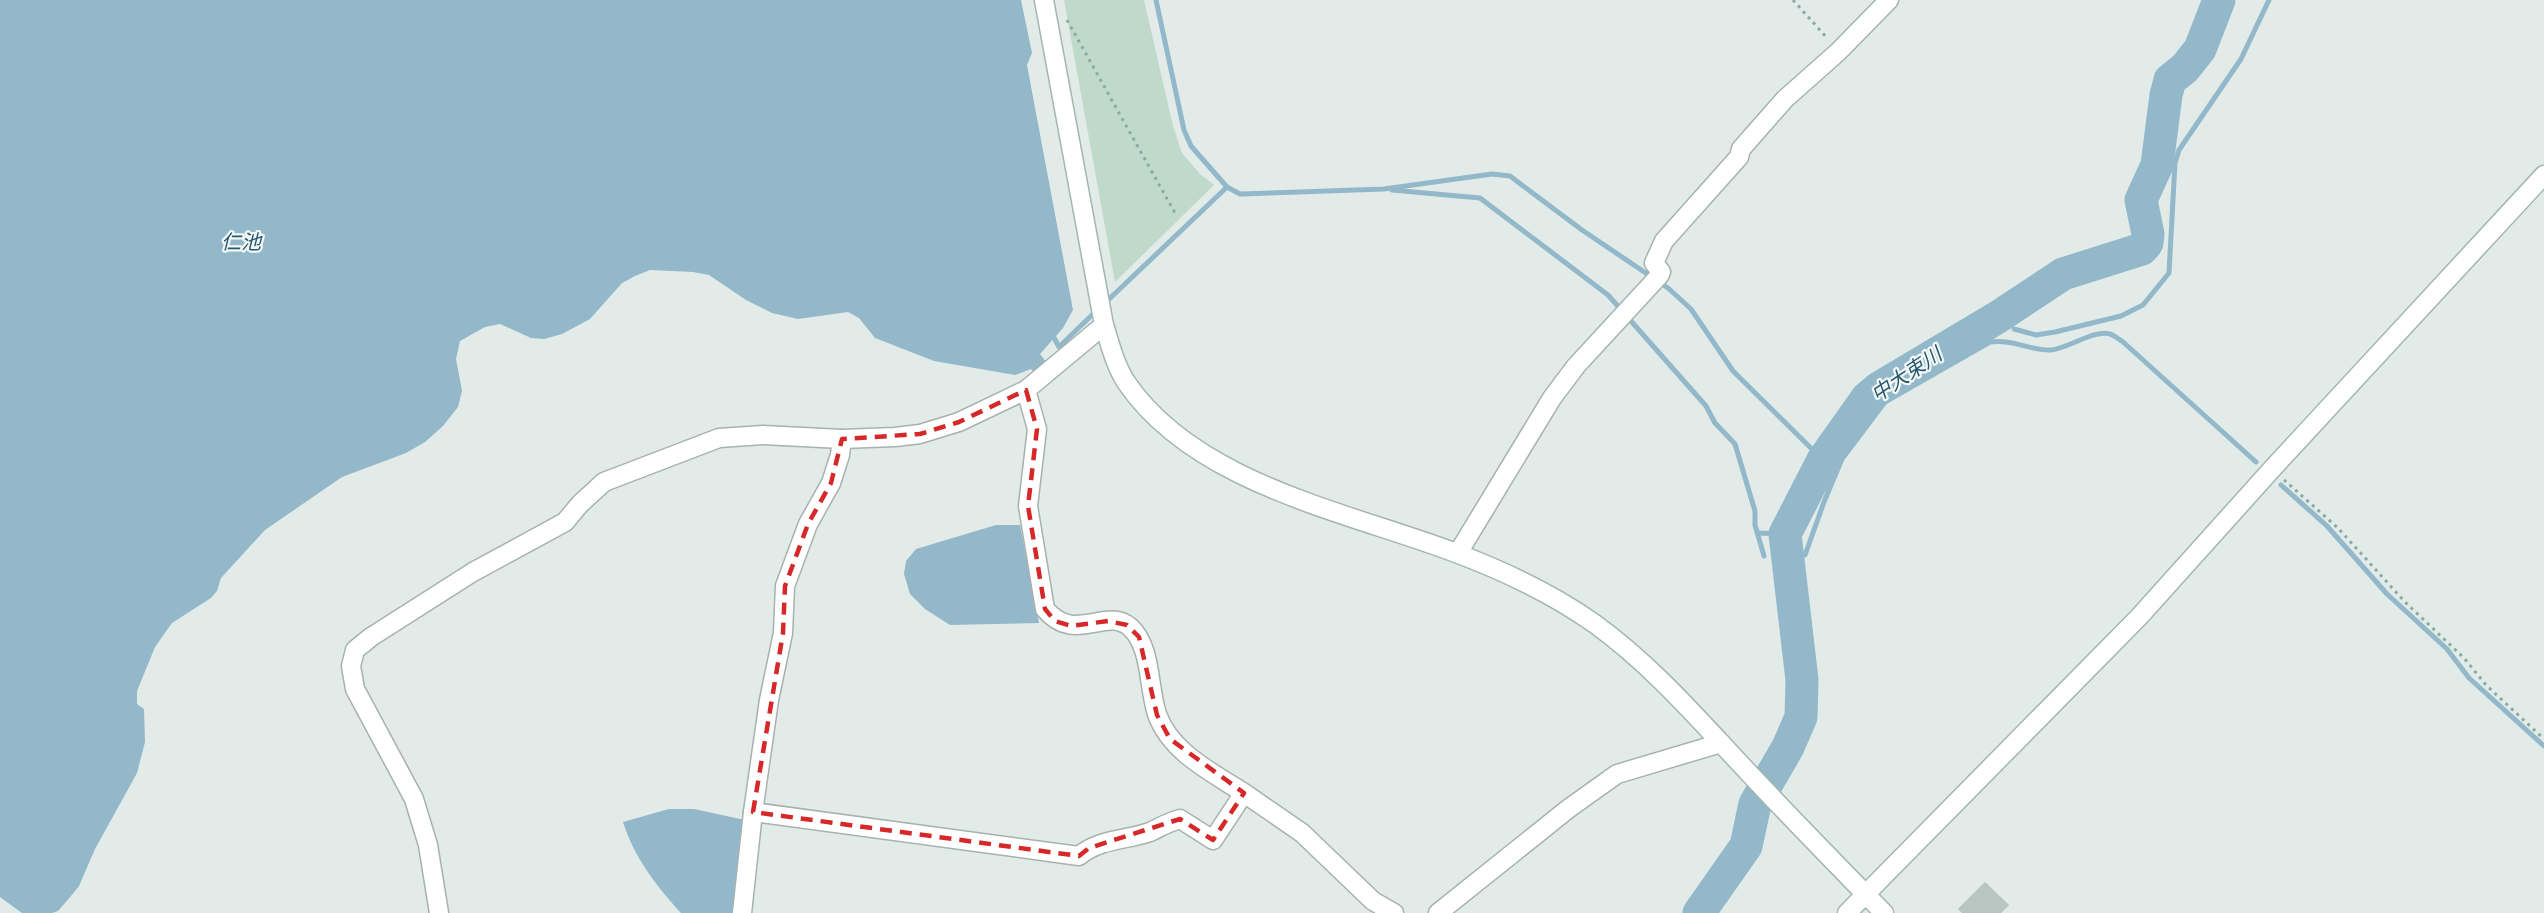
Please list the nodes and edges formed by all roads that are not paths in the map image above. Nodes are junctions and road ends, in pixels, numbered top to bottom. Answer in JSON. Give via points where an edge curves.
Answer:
{"nodes":[{"id":1,"x":1044,"y":0,"type":"edge"},
{"id":2,"x":1889,"y":0,"type":"edge"},
{"id":3,"x":2544,"y":175,"type":"edge"},
{"id":4,"x":1102,"y":314,"type":"junction"},
{"id":5,"x":1026,"y":390,"type":"junction"},
{"id":6,"x":842,"y":439,"type":"junction"},
{"id":7,"x":1458,"y":553,"type":"junction"},
{"id":8,"x":1721,"y":743,"type":"junction"},
{"id":9,"x":1244,"y":793,"type":"junction"},
{"id":10,"x":753,"y":812,"type":"junction"},
{"id":11,"x":1866,"y":894,"type":"junction"},
{"id":12,"x":440,"y":913,"type":"edge"},
{"id":13,"x":742,"y":913,"type":"edge"},
{"id":14,"x":1394,"y":913,"type":"edge"},
{"id":15,"x":1438,"y":913,"type":"edge"},
{"id":16,"x":1847,"y":913,"type":"edge"},
{"id":17,"x":1884,"y":913,"type":"edge"}],
"edges":[{"from":1,"to":4,"type":"street"},
{"from":2,"to":7,"type":"street","via":[[1785,99],[1664,241],[1654,263],[1661,272],[1657,279],[1576,366],[1552,398]]},
{"from":3,"to":11,"type":"street","via":[[2139,617]]},
{"from":4,"to":5,"type":"street"},
{"from":4,"to":7,"type":"street","via":[[1125,381],[1180,437],[1220,464],[1266,486]]},
{"from":5,"to":6,"type":"street","via":[[959,422],[920,434]]},
{"from":5,"to":9,"type":"street","via":[[1037,429],[1028,506],[1045,609],[1055,621],[1071,626],[1108,621],[1127,625],[1139,637],[1157,715],[1170,739],[1197,763]]},
{"from":6,"to":10,"type":"street","via":[[831,483],[808,524],[785,586],[783,633]]},
{"from":6,"to":12,"type":"street","via":[[763,435],[719,438],[604,482],[565,522],[473,572],[356,650],[351,666],[355,689],[414,799],[428,845]]},
{"from":7,"to":8,"type":"street","via":[[1535,588],[1594,624],[1642,663]]},
{"from":8,"to":11,"type":"street"},
{"from":8,"to":15,"type":"street","via":[[1617,774]]},
{"from":9,"to":10,"type":"street","via":[[1212,840],[1180,819],[1089,848],[1079,855]]},
{"from":9,"to":14,"type":"street","via":[[1302,833],[1373,901]]},
{"from":10,"to":13,"type":"street"},
{"from":11,"to":16,"type":"street"},
{"from":11,"to":17,"type":"street"}]}
